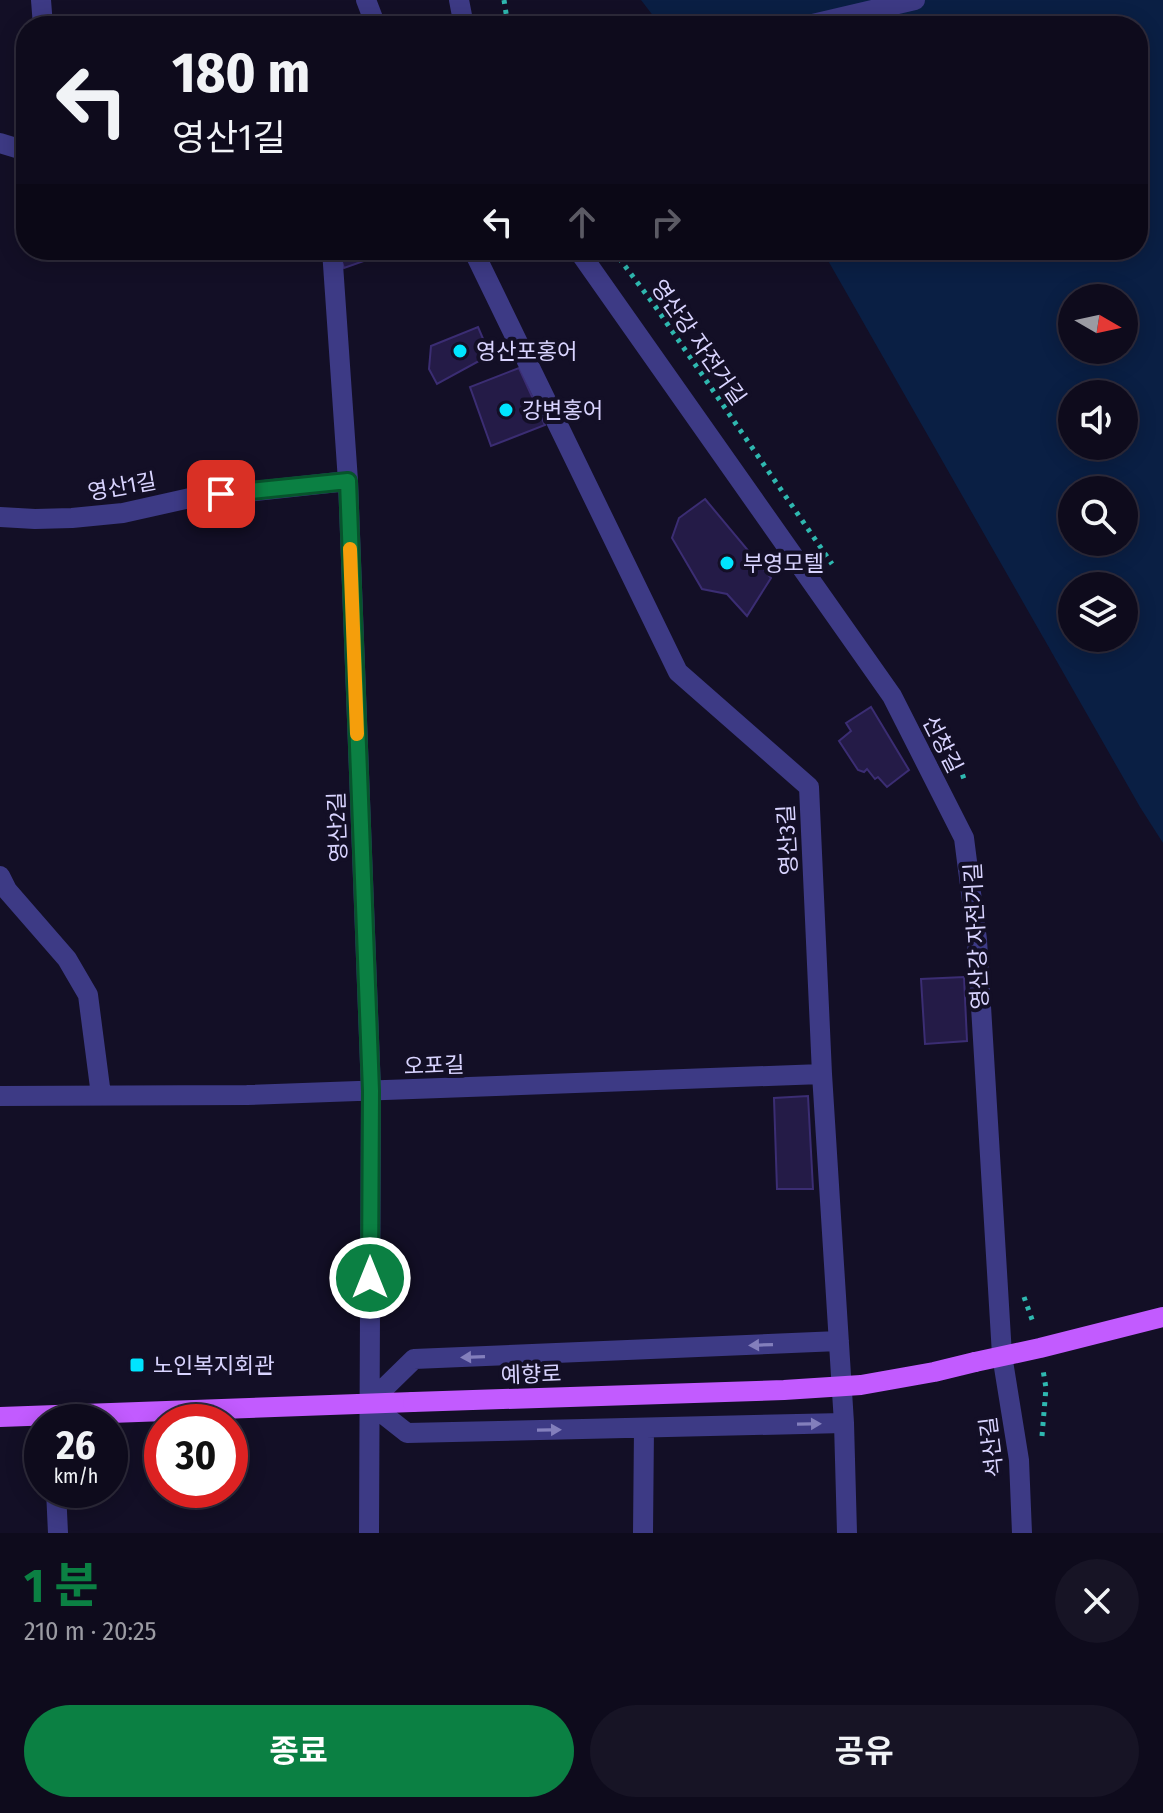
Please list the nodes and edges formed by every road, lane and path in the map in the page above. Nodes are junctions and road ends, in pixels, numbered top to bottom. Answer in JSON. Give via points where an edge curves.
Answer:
{"nodes":[{"id":1,"x":915,"y":0,"type":"edge"},
{"id":2,"x":847,"y":16,"type":"edge"},
{"id":3,"x":333,"y":260,"type":"edge"},
{"id":4,"x":478,"y":260,"type":"edge"},
{"id":5,"x":585,"y":260,"type":"edge"},
{"id":6,"x":620,"y":260,"type":"edge"},
{"id":7,"x":348,"y":481,"type":"junction"},
{"id":8,"x":0,"y":517,"type":"edge"},
{"id":9,"x":834,"y":566,"type":"dead end"},
{"id":10,"x":941,"y":736,"type":"dead end"},
{"id":11,"x":967,"y":787,"type":"dead end"},
{"id":12,"x":0,"y":876,"type":"edge"},
{"id":13,"x":822,"y":1074,"type":"junction"},
{"id":14,"x":371,"y":1091,"type":"junction"},
{"id":15,"x":101,"y":1095,"type":"junction"},
{"id":16,"x":0,"y":1096,"type":"edge"},
{"id":17,"x":1023,"y":1294,"type":"dead end"},
{"id":18,"x":1163,"y":1317,"type":"edge"},
{"id":19,"x":839,"y":1341,"type":"junction"},
{"id":20,"x":1049,"y":1345,"type":"junction"},
{"id":21,"x":1002,"y":1355,"type":"junction"},
{"id":22,"x":369,"y":1403,"type":"junction"},
{"id":23,"x":128,"y":1414,"type":"edge"},
{"id":24,"x":0,"y":1417,"type":"edge"},
{"id":25,"x":24,"y":1417,"type":"edge"},
{"id":26,"x":844,"y":1423,"type":"junction"},
{"id":27,"x":644,"y":1428,"type":"junction"},
{"id":28,"x":1041,"y":1448,"type":"dead end"},
{"id":29,"x":57,"y":1508,"type":"edge"},
{"id":30,"x":58,"y":1533,"type":"edge"},
{"id":31,"x":369,"y":1533,"type":"edge"},
{"id":32,"x":643,"y":1533,"type":"edge"},
{"id":33,"x":847,"y":1533,"type":"edge"},
{"id":34,"x":1022,"y":1533,"type":"edge"}],
"edges":[{"from":1,"to":2,"type":"street"},
{"from":3,"to":7,"type":"street","name":"영산2길"},
{"from":4,"to":13,"type":"street","name":"영산3길","via":[[678,672],[809,787]]},
{"from":5,"to":21,"type":"street","name":"선창길","via":[[892,696],[964,838],[977,940]]},
{"from":6,"to":9,"type":"path","name":"영산강 자전거길"},
{"from":7,"to":8,"type":"street","name":"영산1길","via":[[190,498],[123,513]]},
{"from":7,"to":14,"type":"street","name":"영산2길"},
{"from":10,"to":11,"type":"path"},
{"from":12,"to":15,"type":"street","via":[[67,959],[88,995]]},
{"from":13,"to":14,"type":"street","name":"오포길"},
{"from":13,"to":19,"type":"street","name":"영산3길"},
{"from":14,"to":15,"type":"street","name":"오포길"},
{"from":14,"to":22,"type":"street","name":"영산2길"},
{"from":15,"to":16,"type":"street","name":"오포길"},
{"from":17,"to":20,"type":"path"},
{"from":18,"to":20,"type":"main road","name":"예향로"},
{"from":19,"to":22,"type":"street","one_way":true,"via":[[414,1359]]},
{"from":19,"to":26,"type":"street","name":"영산3길"},
{"from":20,"to":21,"type":"main road","name":"예향로"},
{"from":20,"to":28,"type":"path"},
{"from":21,"to":22,"type":"main road","name":"예향로","bridge":true,"via":[[861,1385]]},
{"from":21,"to":34,"type":"street","name":"석산길","via":[[1019,1460]]},
{"from":22,"to":23,"type":"main road","name":"예향로"},
{"from":22,"to":27,"type":"street","one_way":true,"via":[[407,1433]]},
{"from":22,"to":31,"type":"street","name":"영산2길"},
{"from":24,"to":25,"type":"main road","name":"예향로"},
{"from":27,"to":26,"type":"street","one_way":true},
{"from":26,"to":33,"type":"street","name":"영산3길"},
{"from":27,"to":32,"type":"street"},
{"from":29,"to":30,"type":"street"}]}
